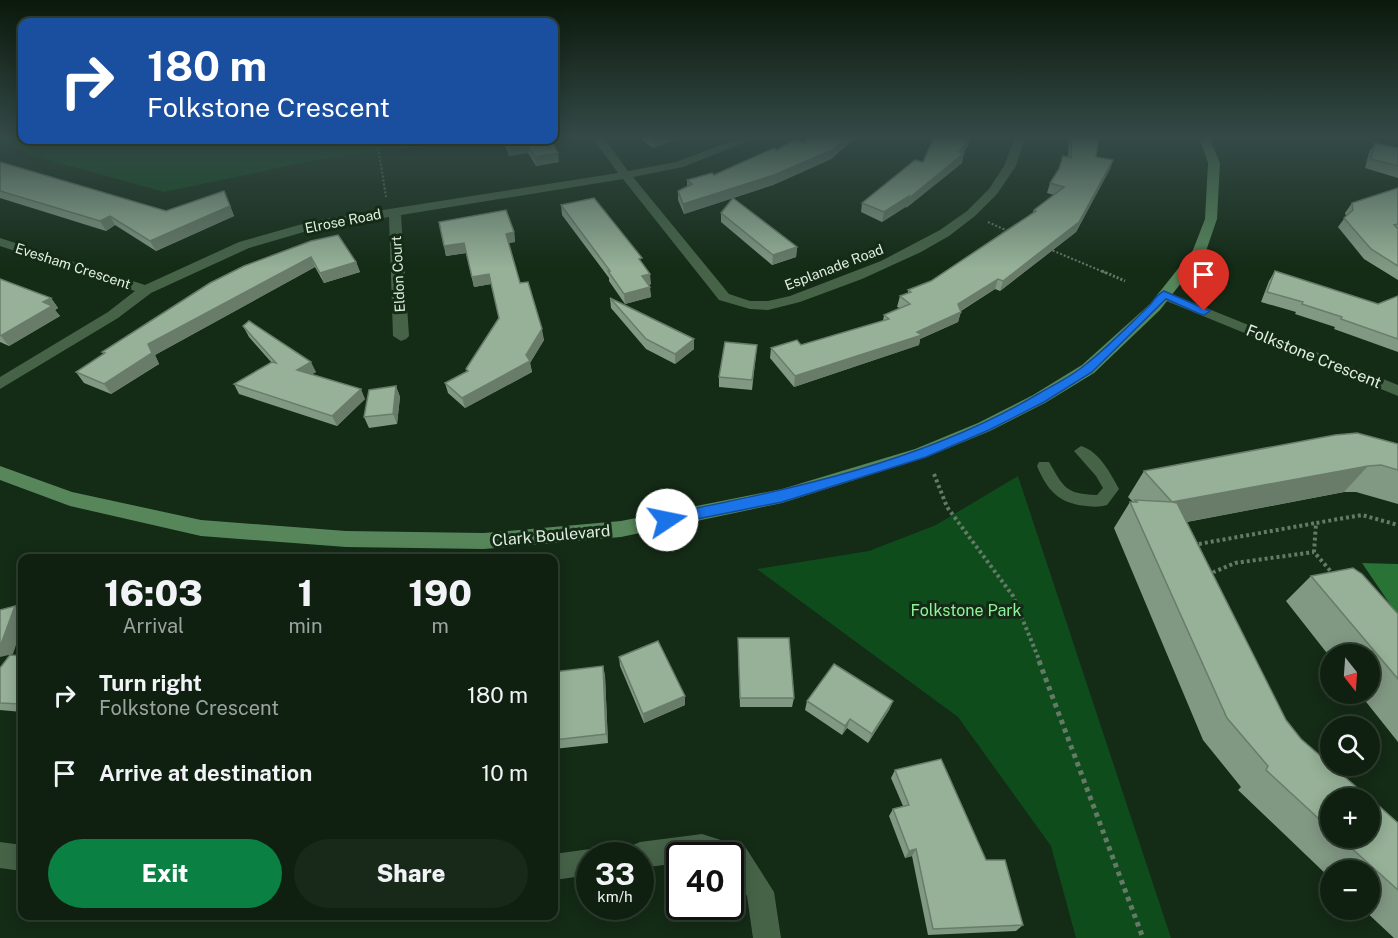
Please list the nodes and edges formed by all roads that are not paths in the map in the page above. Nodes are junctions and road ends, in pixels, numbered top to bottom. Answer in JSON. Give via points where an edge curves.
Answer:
{"nodes":[{"id":1,"x":595,"y":181,"type":"edge"},
{"id":2,"x":630,"y":181,"type":"edge"},
{"id":3,"x":1000,"y":181,"type":"edge"},
{"id":4,"x":1213,"y":181,"type":"edge"},
{"id":5,"x":392,"y":212,"type":"junction"},
{"id":6,"x":0,"y":242,"type":"edge"},
{"id":7,"x":146,"y":290,"type":"junction"},
{"id":8,"x":1164,"y":294,"type":"junction"},
{"id":9,"x":401,"y":336,"type":"dead end"},
{"id":10,"x":0,"y":384,"type":"edge"},
{"id":11,"x":1398,"y":391,"type":"edge"},
{"id":12,"x":1081,"y":451,"type":"dead end"},
{"id":13,"x":1044,"y":466,"type":"dead end"},
{"id":14,"x":0,"y":473,"type":"edge"},
{"id":15,"x":0,"y":855,"type":"edge"},
{"id":16,"x":18,"y":857,"type":"edge"},
{"id":17,"x":576,"y":864,"type":"edge"},
{"id":18,"x":558,"y":866,"type":"edge"},
{"id":19,"x":744,"y":868,"type":"edge"},
{"id":20,"x":767,"y":938,"type":"edge"}],
"edges":[{"from":1,"to":5,"type":"street","name":"Elrose Road"},
{"from":2,"to":3,"type":"street","name":"Esplanade Road","via":[[724,297],[761,307],[786,302],[926,246],[970,215]]},
{"from":4,"to":8,"type":"street","name":"Clark Boulevard","via":[[1211,219],[1199,251]]},
{"from":5,"to":7,"type":"street","name":"Elrose Road","via":[[313,225],[244,245]]},
{"from":5,"to":9,"type":"street","name":"Eldon Court"},
{"from":6,"to":7,"type":"street","name":"Evesham Crescent"},
{"from":7,"to":10,"type":"street","name":"Elrose Road"},
{"from":8,"to":11,"type":"street","name":"Folkstone Crescent"},
{"from":8,"to":14,"type":"street","name":"Clark Boulevard","via":[[1088,369],[984,427],[921,453],[782,496],[621,529],[473,541],[346,539],[201,528],[70,500]]},
{"from":12,"to":13,"type":"lane","via":[[1102,472],[1111,489],[1101,501],[1072,500],[1052,485]]},
{"from":15,"to":16,"type":"street"},
{"from":17,"to":18,"type":"street"},
{"from":19,"to":20,"type":"street","via":[[760,892]]}]}
